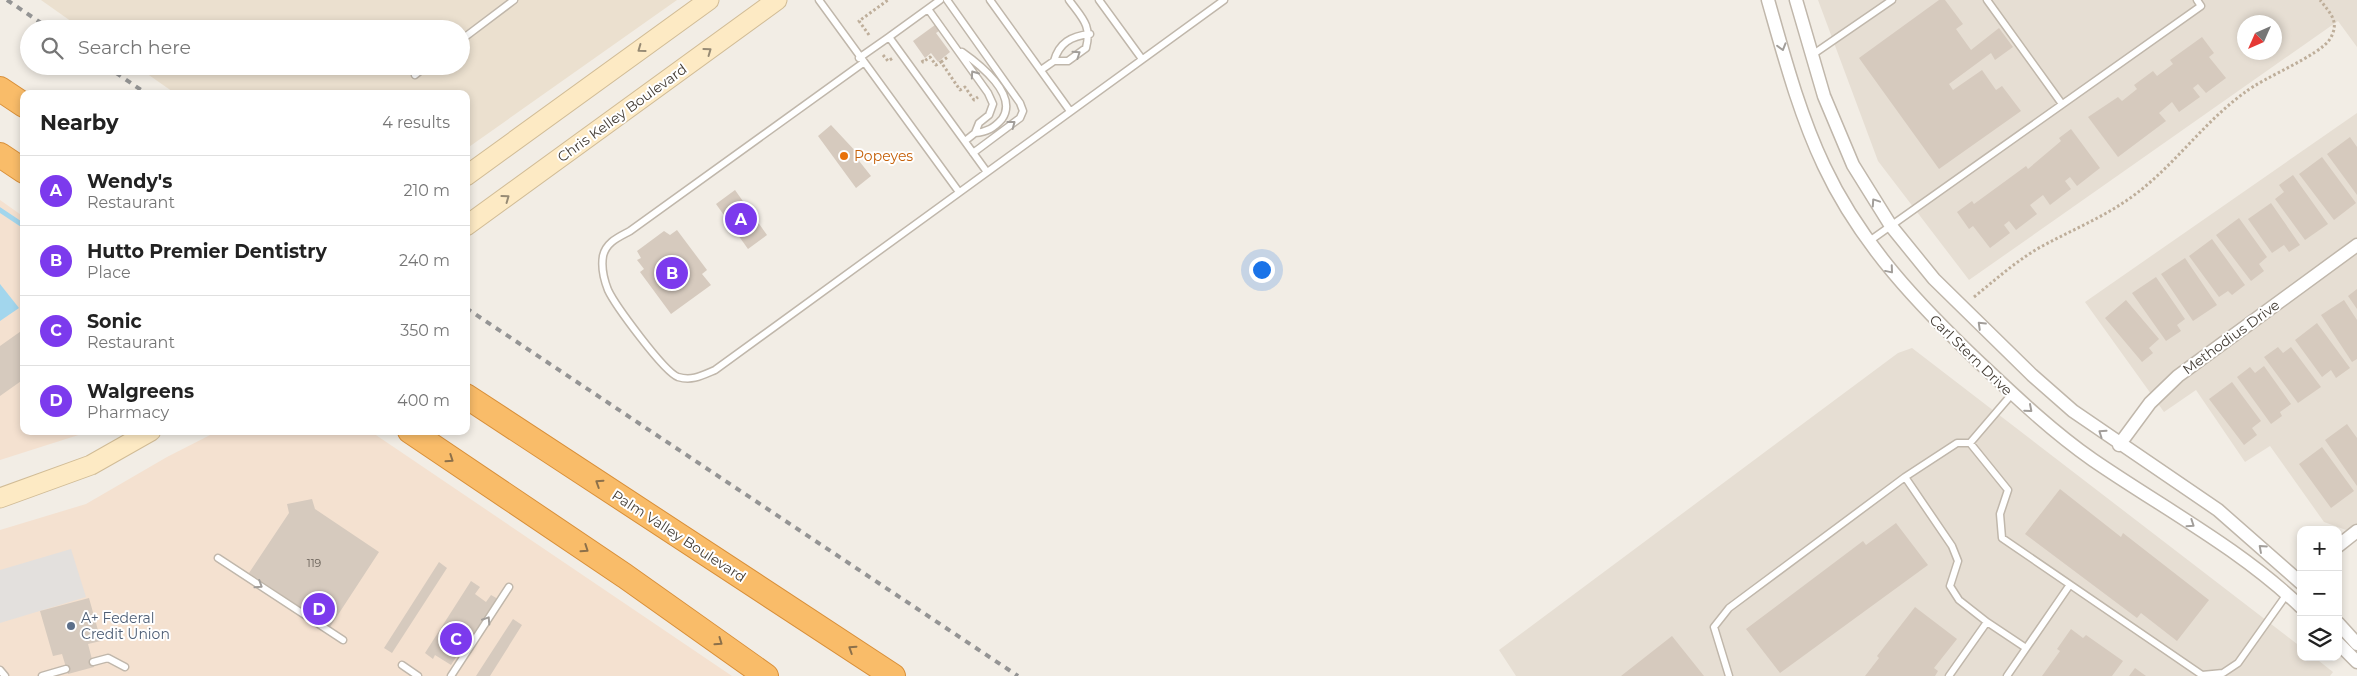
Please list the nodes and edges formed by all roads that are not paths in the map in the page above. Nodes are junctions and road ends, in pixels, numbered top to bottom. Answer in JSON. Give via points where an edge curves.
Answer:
{"nodes":[{"id":1,"x":514,"y":0,"type":"edge"},
{"id":2,"x":709,"y":0,"type":"edge"},
{"id":3,"x":777,"y":0,"type":"edge"},
{"id":4,"x":819,"y":0,"type":"edge"},
{"id":5,"x":940,"y":0,"type":"edge"},
{"id":6,"x":947,"y":0,"type":"edge"},
{"id":7,"x":990,"y":0,"type":"edge"},
{"id":8,"x":1069,"y":0,"type":"edge"},
{"id":9,"x":1099,"y":0,"type":"edge"},
{"id":10,"x":1224,"y":0,"type":"edge"},
{"id":11,"x":1768,"y":0,"type":"edge"},
{"id":12,"x":1796,"y":0,"type":"edge"},
{"id":13,"x":1892,"y":0,"type":"edge"},
{"id":14,"x":1988,"y":0,"type":"edge"},
{"id":15,"x":2197,"y":0,"type":"edge"},
{"id":16,"x":928,"y":9,"type":"junction"},
{"id":17,"x":470,"y":33,"type":"edge"},
{"id":18,"x":1090,"y":34,"type":"junction"},
{"id":19,"x":889,"y":37,"type":"junction"},
{"id":20,"x":956,"y":50,"type":"junction"},
{"id":21,"x":1812,"y":55,"type":"junction"},
{"id":22,"x":861,"y":60,"type":"junction"},
{"id":23,"x":1142,"y":60,"type":"junction"},
{"id":24,"x":1054,"y":61,"type":"junction"},
{"id":25,"x":1040,"y":70,"type":"junction"},
{"id":26,"x":0,"y":89,"type":"edge"},
{"id":27,"x":20,"y":102,"type":"edge"},
{"id":28,"x":2062,"y":104,"type":"junction"},
{"id":29,"x":1070,"y":111,"type":"junction"},
{"id":30,"x":975,"y":133,"type":"junction"},
{"id":31,"x":965,"y":141,"type":"junction"},
{"id":32,"x":973,"y":153,"type":"junction"},
{"id":33,"x":0,"y":155,"type":"edge"},
{"id":34,"x":20,"y":168,"type":"edge"},
{"id":35,"x":987,"y":172,"type":"junction"},
{"id":36,"x":470,"y":173,"type":"edge"},
{"id":37,"x":959,"y":192,"type":"junction"},
{"id":38,"x":470,"y":223,"type":"edge"},
{"id":39,"x":1891,"y":226,"type":"junction"},
{"id":40,"x":1868,"y":242,"type":"junction"},
{"id":41,"x":2357,"y":245,"type":"edge"},
{"id":42,"x":2012,"y":394,"type":"junction"},
{"id":43,"x":470,"y":399,"type":"edge"},
{"id":44,"x":143,"y":435,"type":"edge"},
{"id":45,"x":416,"y":435,"type":"edge"},
{"id":46,"x":1970,"y":443,"type":"junction"},
{"id":47,"x":2119,"y":445,"type":"junction"},
{"id":48,"x":1904,"y":477,"type":"junction"},
{"id":49,"x":0,"y":498,"type":"edge"},
{"id":50,"x":2357,"y":531,"type":"edge"},
{"id":51,"x":2342,"y":543,"type":"edge"},
{"id":52,"x":218,"y":558,"type":"dead end"},
{"id":53,"x":2297,"y":578,"type":"edge"},
{"id":54,"x":2297,"y":584,"type":"edge"},
{"id":55,"x":2069,"y":586,"type":"junction"},
{"id":56,"x":509,"y":587,"type":"dead end"},
{"id":57,"x":2287,"y":594,"type":"junction"},
{"id":58,"x":2297,"y":604,"type":"edge"},
{"id":59,"x":1987,"y":622,"type":"junction"},
{"id":60,"x":2342,"y":627,"type":"edge"},
{"id":61,"x":343,"y":640,"type":"dead end"},
{"id":62,"x":2357,"y":644,"type":"edge"},
{"id":63,"x":2342,"y":647,"type":"edge"},
{"id":64,"x":2026,"y":648,"type":"junction"},
{"id":65,"x":93,"y":662,"type":"dead end"},
{"id":66,"x":2357,"y":662,"type":"edge"},
{"id":67,"x":402,"y":665,"type":"dead end"},
{"id":68,"x":125,"y":667,"type":"dead end"},
{"id":69,"x":66,"y":669,"type":"dead end"},
{"id":70,"x":0,"y":670,"type":"edge"},
{"id":71,"x":4,"y":676,"type":"edge"},
{"id":72,"x":42,"y":676,"type":"edge"},
{"id":73,"x":418,"y":676,"type":"edge"},
{"id":74,"x":451,"y":676,"type":"edge"},
{"id":75,"x":766,"y":676,"type":"edge"},
{"id":76,"x":893,"y":676,"type":"edge"},
{"id":77,"x":1729,"y":676,"type":"edge"},
{"id":78,"x":1949,"y":676,"type":"edge"},
{"id":79,"x":2008,"y":676,"type":"edge"}],
"edges":[{"from":1,"to":17,"type":"lane"},
{"from":2,"to":36,"type":"main road","one_way":true},
{"from":38,"to":3,"type":"main road","name":"Chris Kelley Boulevard","one_way":true},
{"from":4,"to":22,"type":"lane"},
{"from":5,"to":16,"type":"lane"},
{"from":32,"to":6,"type":"lane","one_way":true,"via":[[1020,118],[1023,111]]},
{"from":7,"to":25,"type":"lane"},
{"from":8,"to":18,"type":"lane"},
{"from":9,"to":23,"type":"lane"},
{"from":10,"to":23,"type":"lane"},
{"from":11,"to":40,"type":"street","name":"Carl Stern Drive","one_way":true,"via":[[1807,129],[1840,198]]},
{"from":12,"to":21,"type":"street","name":"Carl Stern Drive"},
{"from":13,"to":21,"type":"lane"},
{"from":14,"to":28,"type":"lane"},
{"from":15,"to":28,"type":"lane","via":[[2201,6]]},
{"from":16,"to":19,"type":"lane"},
{"from":16,"to":20,"type":"lane"},
{"from":18,"to":24,"type":"lane","via":[[1076,35],[1057,48]]},
{"from":24,"to":18,"type":"lane","one_way":true,"via":[[1068,61],[1086,48]]},
{"from":19,"to":22,"type":"lane"},
{"from":19,"to":31,"type":"lane"},
{"from":30,"to":20,"type":"lane","one_way":true,"via":[[979,123],[989,115],[992,104],[988,93]]},
{"from":20,"to":30,"type":"lane","via":[[984,67],[1006,100],[1006,113],[997,125],[986,132]]},
{"from":39,"to":21,"type":"street","name":"Carl Stern Drive","one_way":true,"via":[[1853,165],[1831,114]]},
{"from":22,"to":37,"type":"lane"},
{"from":22,"to":37,"type":"lane","via":[[654,215],[611,241],[603,255],[602,272],[609,291],[652,353],[675,376],[691,380],[715,370]]},
{"from":23,"to":29,"type":"lane"},
{"from":24,"to":25,"type":"lane"},
{"from":25,"to":29,"type":"lane"},
{"from":26,"to":27,"type":"highway"},
{"from":28,"to":39,"type":"lane"},
{"from":29,"to":35,"type":"lane"},
{"from":30,"to":31,"type":"lane"},
{"from":31,"to":32,"type":"lane"},
{"from":32,"to":35,"type":"lane"},
{"from":33,"to":34,"type":"highway"},
{"from":35,"to":37,"type":"lane"},
{"from":39,"to":40,"type":"lane"},
{"from":47,"to":39,"type":"street","name":"Carl Stern Drive","one_way":true,"via":[[2032,375],[1934,278]]},
{"from":40,"to":42,"type":"street","name":"Carl Stern Drive","one_way":true,"via":[[1915,300]]},
{"from":41,"to":47,"type":"street","name":"Methodius Drive","via":[[2178,376],[2150,404]]},
{"from":42,"to":46,"type":"lane"},
{"from":42,"to":57,"type":"street","name":"Carl Stern Drive","one_way":true,"via":[[2092,460],[2237,555]]},
{"from":76,"to":43,"type":"highway","name":"Palm Valley Boulevard","one_way":true},
{"from":44,"to":49,"type":"main road","via":[[91,466]]},
{"from":45,"to":75,"type":"highway","one_way":true},
{"from":46,"to":48,"type":"lane","via":[[1957,443]]},
{"from":46,"to":55,"type":"lane","via":[[2008,490],[2000,514],[2002,538]]},
{"from":53,"to":47,"type":"street","name":"Carl Stern Drive","one_way":true,"via":[[2223,515]]},
{"from":48,"to":59,"type":"lane","via":[[1952,546],[1958,560],[1950,586],[1959,600]]},
{"from":48,"to":77,"type":"lane","via":[[1729,608],[1714,627]]},
{"from":50,"to":51,"type":"street"},
{"from":52,"to":61,"type":"lane","one_way":true},
{"from":54,"to":57,"type":"street"},
{"from":55,"to":57,"type":"lane","via":[[2202,674],[2222,673],[2238,663]]},
{"from":55,"to":64,"type":"lane"},
{"from":74,"to":56,"type":"lane","one_way":true},
{"from":57,"to":58,"type":"street","name":"Carl Stern Drive"},
{"from":59,"to":64,"type":"lane"},
{"from":59,"to":78,"type":"lane"},
{"from":60,"to":62,"type":"street"},
{"from":63,"to":66,"type":"street"},
{"from":64,"to":79,"type":"lane"},
{"from":65,"to":68,"type":"lane","via":[[108,658]]},
{"from":67,"to":73,"type":"lane"},
{"from":69,"to":72,"type":"lane"},
{"from":70,"to":71,"type":"lane"}]}
